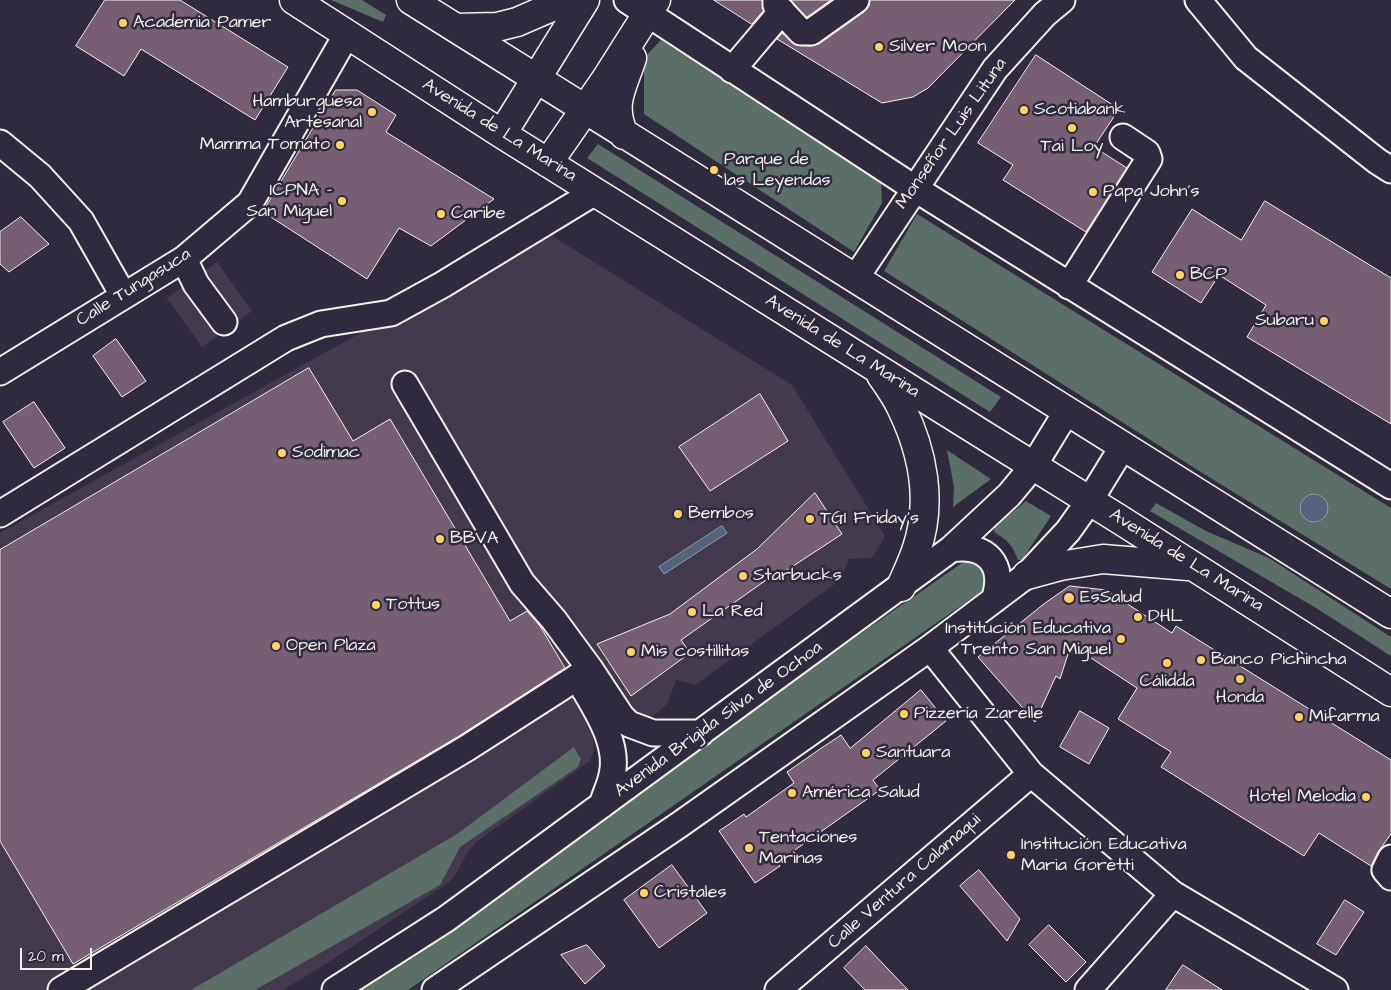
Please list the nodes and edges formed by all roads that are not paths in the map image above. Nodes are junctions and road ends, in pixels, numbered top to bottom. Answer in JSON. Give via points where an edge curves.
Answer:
{"nodes":[{"id":1,"x":294,"y":0,"type":"edge"},
{"id":2,"x":411,"y":0,"type":"edge"},
{"id":3,"x":568,"y":0,"type":"edge"},
{"id":4,"x":585,"y":0,"type":"edge"},
{"id":5,"x":856,"y":0,"type":"edge"},
{"id":6,"x":1062,"y":0,"type":"edge"},
{"id":7,"x":1198,"y":0,"type":"edge"},
{"id":8,"x":643,"y":5,"type":"edge"},
{"id":9,"x":779,"y":6,"type":"edge"},
{"id":10,"x":456,"y":28,"type":"junction"},
{"id":11,"x":347,"y":34,"type":"junction"},
{"id":12,"x":732,"y":70,"type":"junction"},
{"id":13,"x":537,"y":78,"type":"junction"},
{"id":14,"x":585,"y":110,"type":"junction"},
{"id":15,"x":502,"y":134,"type":"junction"},
{"id":16,"x":624,"y":135,"type":"junction"},
{"id":17,"x":1123,"y":137,"type":"dead end"},
{"id":18,"x":0,"y":143,"type":"edge"},
{"id":19,"x":548,"y":162,"type":"junction"},
{"id":20,"x":1391,"y":170,"type":"edge"},
{"id":21,"x":914,"y":188,"type":"junction"},
{"id":22,"x":595,"y":192,"type":"junction"},
{"id":23,"x":184,"y":259,"type":"junction"},
{"id":24,"x":855,"y":279,"type":"junction"},
{"id":25,"x":1069,"y":286,"type":"junction"},
{"id":26,"x":124,"y":295,"type":"junction"},
{"id":27,"x":224,"y":322,"type":"dead end"},
{"id":28,"x":876,"y":367,"type":"junction"},
{"id":29,"x":0,"y":372,"type":"edge"},
{"id":30,"x":405,"y":384,"type":"dead end"},
{"id":31,"x":1067,"y":410,"type":"junction"},
{"id":32,"x":1123,"y":446,"type":"junction"},
{"id":33,"x":1034,"y":466,"type":"junction"},
{"id":34,"x":1391,"y":486,"type":"edge"},
{"id":35,"x":1090,"y":500,"type":"junction"},
{"id":36,"x":0,"y":514,"type":"edge"},
{"id":37,"x":951,"y":549,"type":"junction"},
{"id":38,"x":1193,"y":566,"type":"junction"},
{"id":39,"x":1027,"y":575,"type":"junction"},
{"id":40,"x":901,"y":587,"type":"junction"},
{"id":41,"x":994,"y":600,"type":"junction"},
{"id":42,"x":1391,"y":614,"type":"edge"},
{"id":43,"x":930,"y":648,"type":"junction"},
{"id":44,"x":584,"y":673,"type":"junction"},
{"id":45,"x":1391,"y":692,"type":"edge"},
{"id":46,"x":701,"y":733,"type":"junction"},
{"id":47,"x":1031,"y":774,"type":"junction"},
{"id":48,"x":602,"y":805,"type":"junction"},
{"id":49,"x":1391,"y":858,"type":"edge"},
{"id":50,"x":1391,"y":877,"type":"edge"},
{"id":51,"x":1173,"y":894,"type":"junction"},
{"id":52,"x":464,"y":982,"type":"edge"},
{"id":53,"x":337,"y":989,"type":"edge"},
{"id":54,"x":61,"y":990,"type":"edge"},
{"id":55,"x":435,"y":990,"type":"edge"},
{"id":56,"x":778,"y":990,"type":"edge"},
{"id":57,"x":1088,"y":990,"type":"edge"},
{"id":58,"x":1335,"y":990,"type":"edge"}],
"edges":[{"from":1,"to":11,"type":"main road","name":"Avenida de La Marina"},
{"from":2,"to":10,"type":"main road"},
{"from":3,"to":10,"type":"main road","via":[[497,28]]},
{"from":4,"to":13,"type":"main road"},
{"from":5,"to":9,"type":"street","via":[[811,32],[801,32]]},
{"from":6,"to":21,"type":"street","name":"Monseñor Luis Lituna","via":[[995,69]]},
{"from":7,"to":20,"type":"street","via":[[1246,58]]},
{"from":8,"to":12,"type":"street"},
{"from":8,"to":14,"type":"main road","via":[[606,80]]},
{"from":8,"to":16,"type":"main road","via":[[617,103]]},
{"from":9,"to":12,"type":"street"},
{"from":10,"to":13,"type":"main road"},
{"from":11,"to":15,"type":"main road","name":"Avenida de La Marina"},
{"from":11,"to":23,"type":"street","name":"Calle Tungasuca","via":[[250,203]]},
{"from":12,"to":21,"type":"street"},
{"from":13,"to":14,"type":"main road"},
{"from":13,"to":15,"type":"main road"},
{"from":14,"to":16,"type":"main road"},
{"from":14,"to":19,"type":"main road"},
{"from":15,"to":19,"type":"main road","name":"Avenida de La Marina"},
{"from":16,"to":24,"type":"main road"},
{"from":17,"to":25,"type":"street","via":[[1147,153],[1149,159]]},
{"from":18,"to":26,"type":"street","via":[[40,176],[81,221]]},
{"from":19,"to":22,"type":"main road","name":"Avenida de La Marina"},
{"from":21,"to":24,"type":"street","name":"Monseñor Luis Lituna"},
{"from":21,"to":25,"type":"street"},
{"from":22,"to":28,"type":"main road","name":"Avenida de La Marina"},
{"from":22,"to":36,"type":"street","via":[[391,313],[321,324],[286,338]]},
{"from":23,"to":26,"type":"street","name":"Calle Tungasuca"},
{"from":23,"to":27,"type":"street","via":[[196,284]]},
{"from":24,"to":31,"type":"main road"},
{"from":25,"to":34,"type":"street"},
{"from":26,"to":29,"type":"street","name":"Calle Tungasuca"},
{"from":28,"to":33,"type":"main road","name":"Avenida de La Marina"},
{"from":28,"to":40,"type":"main road","via":[[901,405],[918,447],[924,481],[924,516],[916,550]]},
{"from":30,"to":44,"type":"street","via":[[522,583],[554,620]]},
{"from":31,"to":32,"type":"main road"},
{"from":31,"to":33,"type":"street","name":"Avenida Brigida Silva de Ochoa"},
{"from":32,"to":35,"type":"street"},
{"from":32,"to":42,"type":"main road"},
{"from":33,"to":35,"type":"main road","name":"Avenida de La Marina"},
{"from":33,"to":37,"type":"street","name":"Avenida Brigida Silva de Ochoa","via":[[1009,495]]},
{"from":35,"to":38,"type":"main road","name":"Avenida de La Marina"},
{"from":35,"to":39,"type":"street","via":[[1068,531]]},
{"from":37,"to":40,"type":"street","name":"Avenida Brigida Silva de Ochoa"},
{"from":37,"to":41,"type":"street","via":[[966,546],[979,550],[990,559],[998,572],[999,586]]},
{"from":38,"to":39,"type":"main road","via":[[1103,559]]},
{"from":38,"to":45,"type":"main road","name":"Avenida de La Marina"},
{"from":39,"to":41,"type":"street"},
{"from":40,"to":46,"type":"street","name":"Avenida Brigida Silva de Ochoa"},
{"from":41,"to":43,"type":"street"},
{"from":43,"to":47,"type":"street"},
{"from":43,"to":52,"type":"street","via":[[687,819]]},
{"from":44,"to":46,"type":"street","via":[[629,724],[653,733]]},
{"from":44,"to":48,"type":"street","via":[[613,748],[613,775]]},
{"from":44,"to":54,"type":"street","via":[[467,748]]},
{"from":46,"to":48,"type":"street","name":"Avenida Brigida Silva de Ochoa"},
{"from":47,"to":51,"type":"street"},
{"from":47,"to":56,"type":"street","name":"Calle Ventura Calamaqui"},
{"from":48,"to":53,"type":"street","name":"Avenida Brigida Silva de Ochoa","via":[[446,920]]},
{"from":49,"to":50,"type":"street","via":[[1385,870]]},
{"from":51,"to":57,"type":"street"},
{"from":51,"to":58,"type":"street"},
{"from":52,"to":55,"type":"street"}]}
